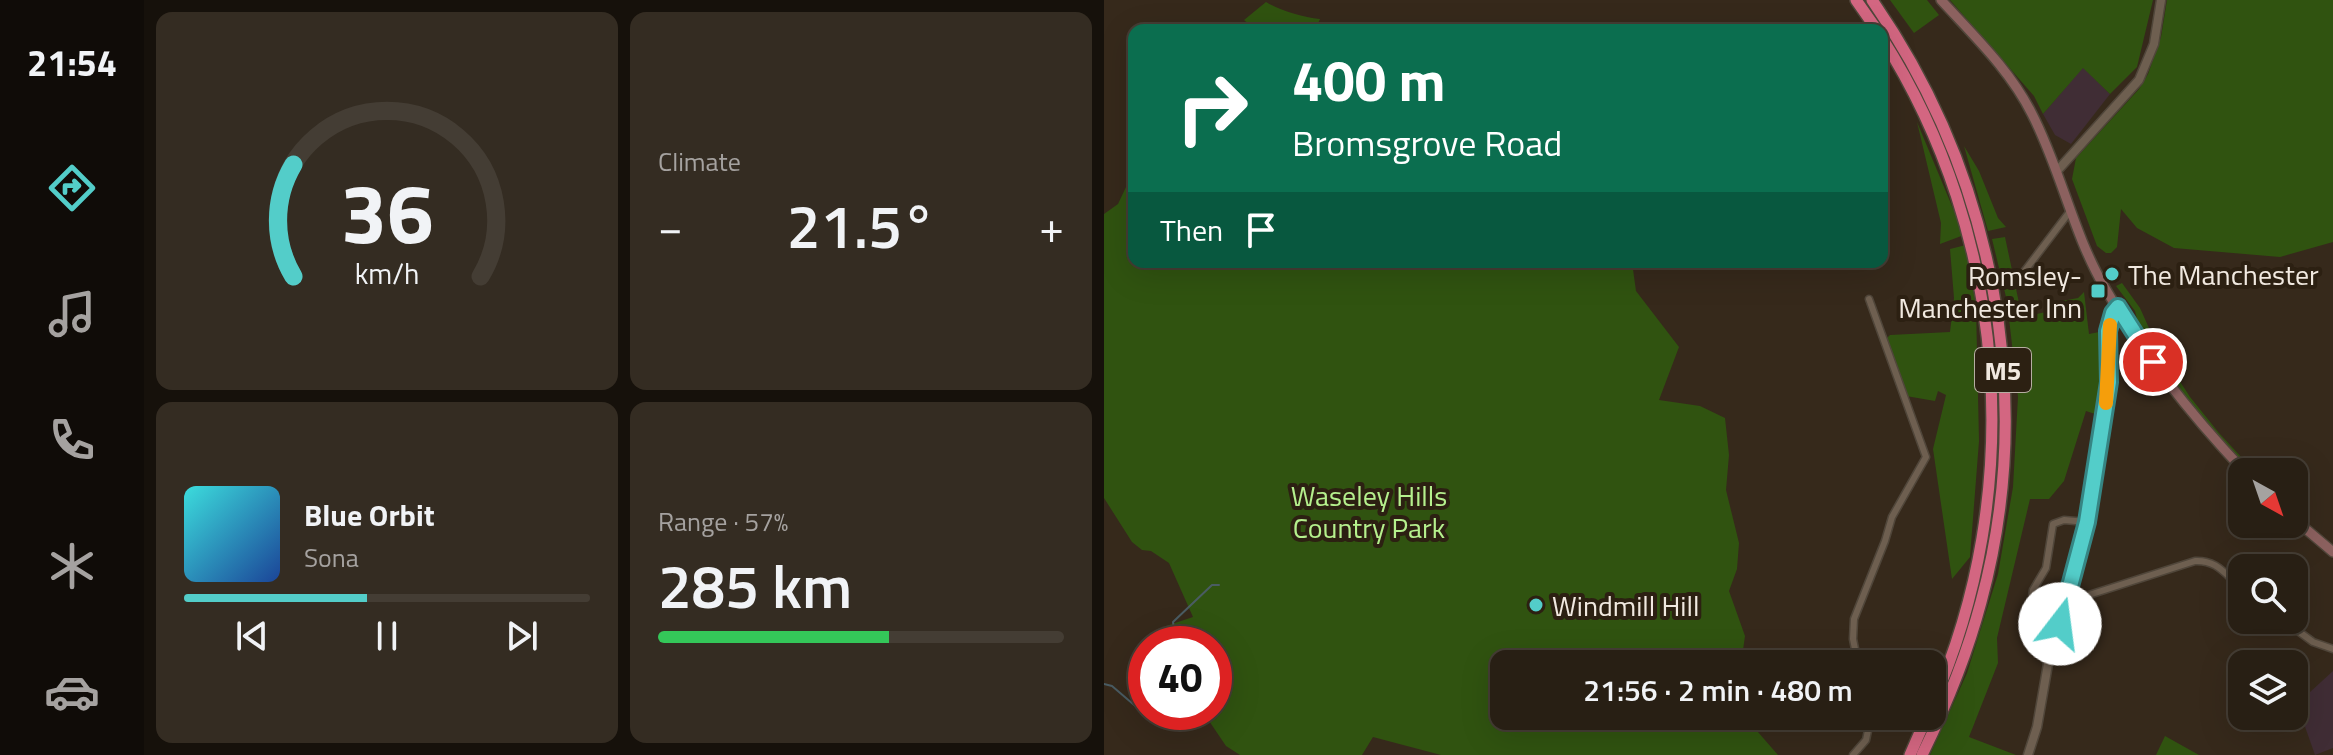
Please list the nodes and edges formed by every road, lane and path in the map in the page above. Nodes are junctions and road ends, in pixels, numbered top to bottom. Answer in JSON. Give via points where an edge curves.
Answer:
{"nodes":[{"id":1,"x":1856,"y":0,"type":"edge"},
{"id":2,"x":1872,"y":0,"type":"edge"},
{"id":3,"x":1941,"y":0,"type":"edge"},
{"id":4,"x":2161,"y":0,"type":"edge"},
{"id":5,"x":1873,"y":24,"type":"edge"},
{"id":6,"x":1887,"y":24,"type":"edge"},
{"id":7,"x":1888,"y":25,"type":"edge"},
{"id":8,"x":1888,"y":49,"type":"edge"},
{"id":9,"x":2057,"y":171,"type":"junction"},
{"id":10,"x":2071,"y":210,"type":"junction"},
{"id":11,"x":2017,"y":281,"type":"dead end"},
{"id":12,"x":1869,"y":299,"type":"dead end"},
{"id":13,"x":2118,"y":307,"type":"junction"},
{"id":14,"x":2232,"y":458,"type":"edge"},
{"id":15,"x":2087,"y":522,"type":"junction"},
{"id":16,"x":2308,"y":531,"type":"edge"},
{"id":17,"x":2333,"y":552,"type":"edge"},
{"id":18,"x":2228,"y":576,"type":"edge"},
{"id":19,"x":2067,"y":602,"type":"junction"},
{"id":20,"x":2302,"y":634,"type":"edge"},
{"id":21,"x":2333,"y":649,"type":"edge"},
{"id":22,"x":1855,"y":650,"type":"edge"},
{"id":23,"x":2048,"y":664,"type":"junction"},
{"id":24,"x":1946,"y":674,"type":"edge"},
{"id":25,"x":1868,"y":730,"type":"edge"},
{"id":26,"x":1921,"y":730,"type":"edge"},
{"id":27,"x":1853,"y":755,"type":"edge"},
{"id":28,"x":1910,"y":755,"type":"edge"},
{"id":29,"x":1922,"y":755,"type":"edge"},
{"id":30,"x":2028,"y":755,"type":"edge"}],
"edges":[{"from":1,"to":5,"type":"highway"},
{"from":2,"to":6,"type":"highway","number":"M5"},
{"from":3,"to":9,"type":"main road","via":[[2004,69],[2032,114]]},
{"from":4,"to":9,"type":"street","via":[[2154,44],[2139,80]]},
{"from":7,"to":29,"type":"highway","number":"M5","via":[[1919,74],[1966,182],[1987,253],[2003,359],[2004,467],[1992,552],[1967,652]]},
{"from":8,"to":24,"type":"highway","number":"M5","via":[[1920,105],[1960,204],[1984,302],[1990,361],[1992,467],[1986,522],[1967,611]]},
{"from":9,"to":10,"type":"main road"},
{"from":10,"to":11,"type":"street"},
{"from":10,"to":13,"type":"main road","via":[[2104,288]]},
{"from":12,"to":22,"type":"street","via":[[1926,457],[1892,517],[1854,619]]},
{"from":13,"to":14,"type":"main road","via":[[2188,409]]},
{"from":13,"to":15,"type":"street","via":[[2108,331],[2109,382]]},
{"from":15,"to":19,"type":"street"},
{"from":15,"to":23,"type":"street","via":[[2053,524],[2046,568],[2033,590],[2029,622]]},
{"from":16,"to":17,"type":"main road"},
{"from":18,"to":19,"type":"street","via":[[2208,560],[2195,561]]},
{"from":19,"to":23,"type":"street"},
{"from":20,"to":21,"type":"street"},
{"from":23,"to":30,"type":"street"},
{"from":25,"to":27,"type":"street"},
{"from":26,"to":28,"type":"highway"}]}
